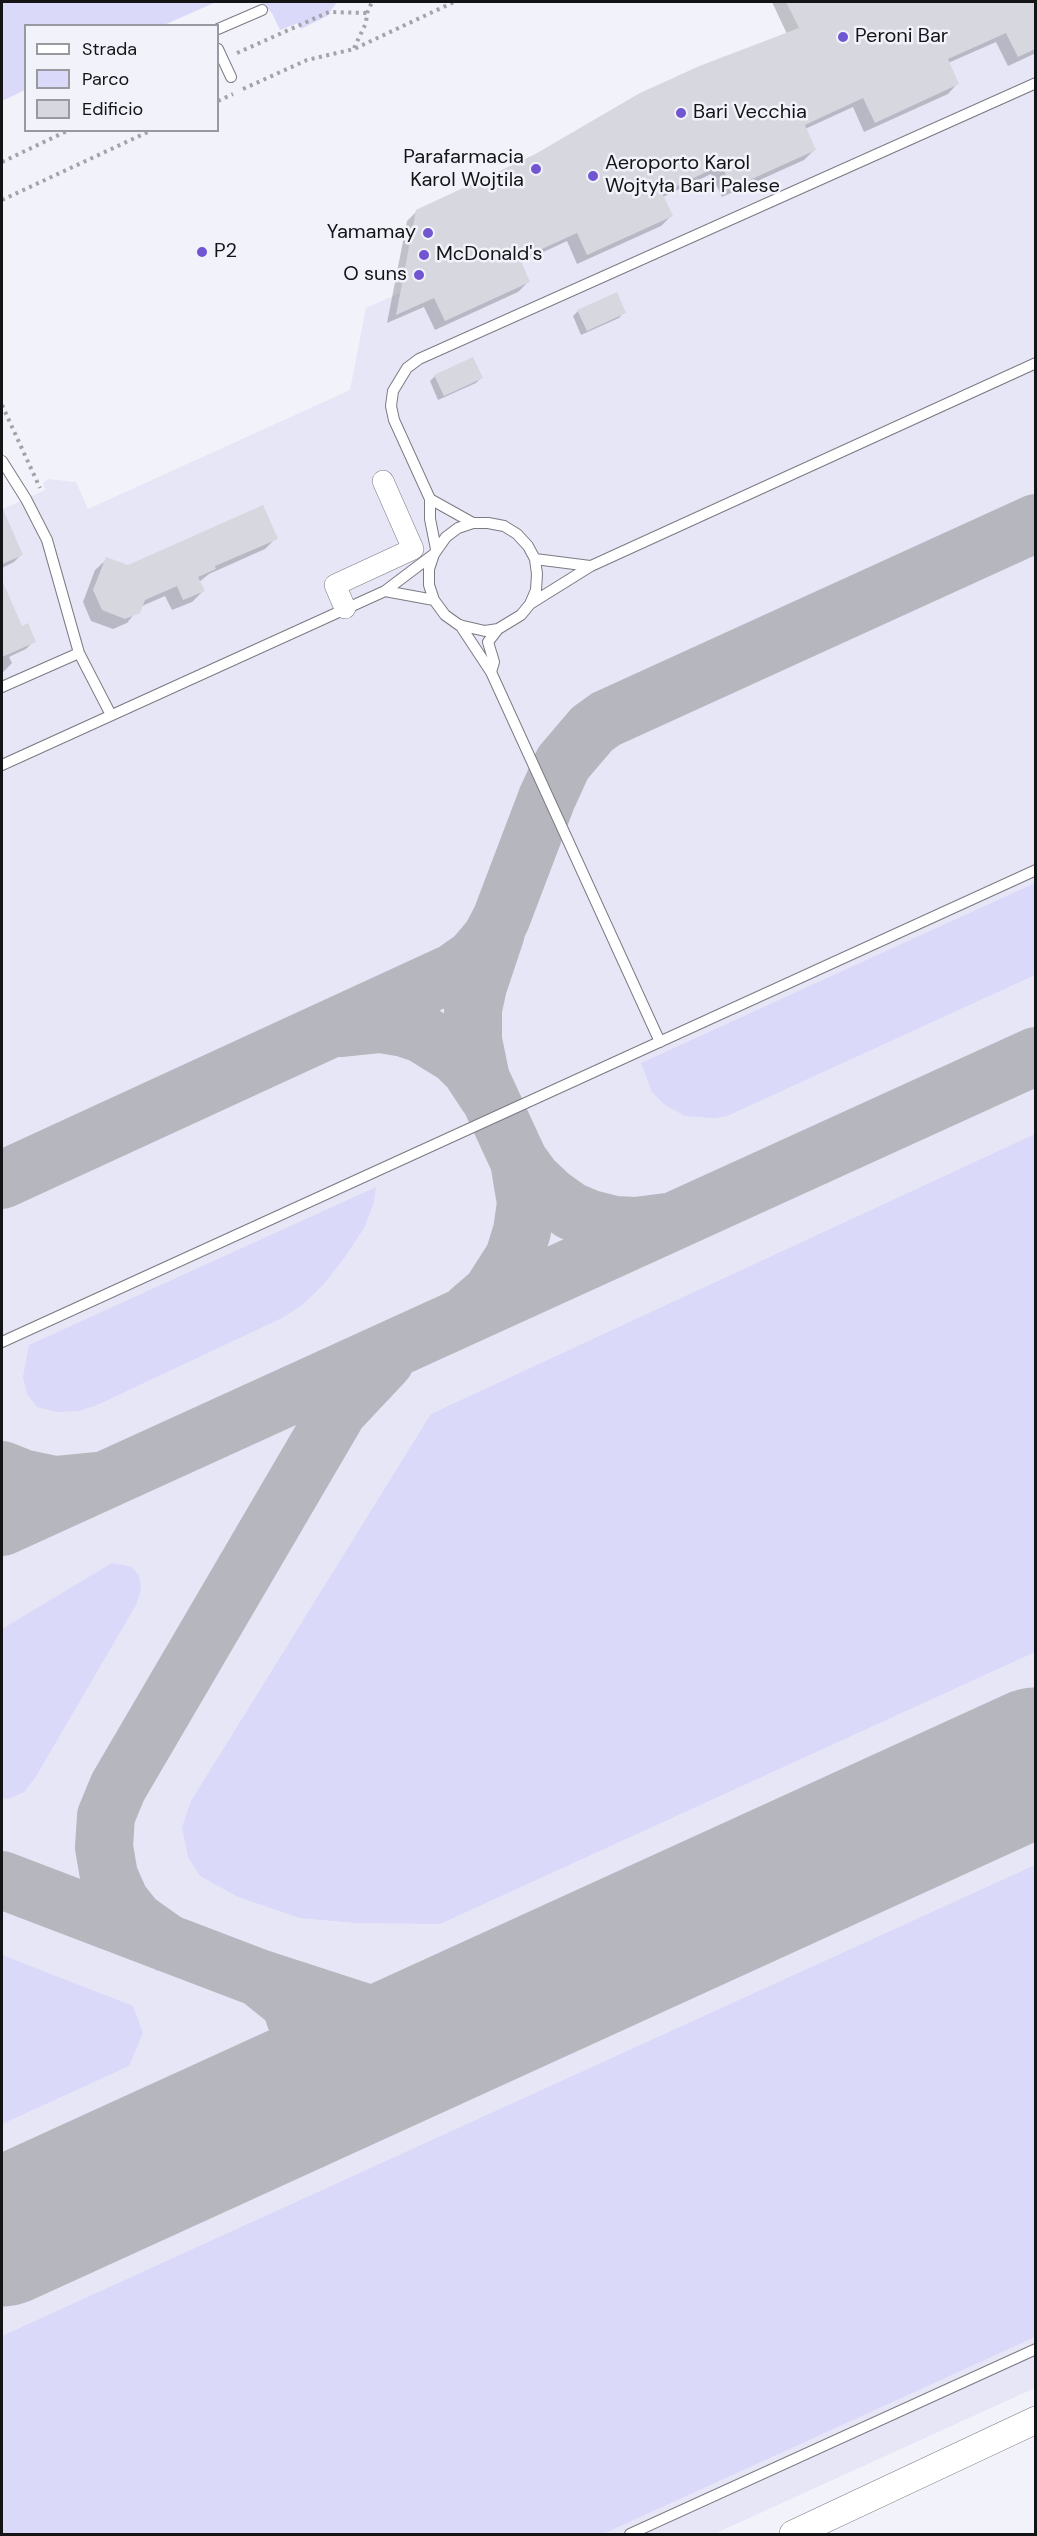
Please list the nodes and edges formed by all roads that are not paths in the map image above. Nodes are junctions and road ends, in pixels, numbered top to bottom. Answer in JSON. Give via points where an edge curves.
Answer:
{"nodes":[{"id":1,"x":262,"y":10,"type":"dead end"},
{"id":2,"x":219,"y":29,"type":"edge"},
{"id":3,"x":220,"y":54,"type":"edge"},
{"id":4,"x":231,"y":77,"type":"dead end"},
{"id":5,"x":1035,"y":83,"type":"edge"},
{"id":6,"x":1035,"y":363,"type":"edge"},
{"id":7,"x":2,"y":461,"type":"edge"},
{"id":8,"x":383,"y":481,"type":"dead end"},
{"id":9,"x":430,"y":499,"type":"junction"},
{"id":10,"x":473,"y":523,"type":"junction"},
{"id":11,"x":435,"y":552,"type":"junction"},
{"id":12,"x":535,"y":559,"type":"junction"},
{"id":13,"x":591,"y":566,"type":"junction"},
{"id":14,"x":385,"y":591,"type":"junction"},
{"id":15,"x":434,"y":600,"type":"junction"},
{"id":16,"x":530,"y":604,"type":"junction"},
{"id":17,"x":345,"y":608,"type":"junction"},
{"id":18,"x":459,"y":625,"type":"junction"},
{"id":19,"x":498,"y":629,"type":"junction"},
{"id":20,"x":80,"y":653,"type":"junction"},
{"id":21,"x":491,"y":672,"type":"junction"},
{"id":22,"x":2,"y":687,"type":"edge"},
{"id":23,"x":111,"y":715,"type":"junction"},
{"id":24,"x":2,"y":765,"type":"edge"},
{"id":25,"x":1035,"y":870,"type":"edge"},
{"id":26,"x":660,"y":1042,"type":"junction"},
{"id":27,"x":2,"y":1342,"type":"edge"},
{"id":28,"x":1035,"y":2349,"type":"edge"},
{"id":29,"x":1035,"y":2420,"type":"edge"},
{"id":30,"x":630,"y":2535,"type":"edge"},
{"id":31,"x":793,"y":2535,"type":"edge"}],
"edges":[{"from":1,"to":2,"type":"lane"},
{"from":3,"to":4,"type":"lane"},
{"from":5,"to":9,"type":"lane","via":[[419,359],[398,380],[391,406]]},
{"from":6,"to":13,"type":"lane"},
{"from":7,"to":20,"type":"lane","via":[[47,540]]},
{"from":8,"to":17,"type":"street","via":[[413,549],[335,585]]},
{"from":9,"to":10,"type":"lane"},
{"from":9,"to":11,"type":"lane"},
{"from":10,"to":11,"type":"lane","via":[[446,537]]},
{"from":10,"to":12,"type":"lane","via":[[510,530],[528,546]]},
{"from":11,"to":14,"type":"lane"},
{"from":11,"to":15,"type":"lane","via":[[429,569]]},
{"from":12,"to":13,"type":"lane"},
{"from":12,"to":16,"type":"lane","via":[[537,582]]},
{"from":13,"to":16,"type":"lane"},
{"from":14,"to":15,"type":"lane"},
{"from":14,"to":17,"type":"lane"},
{"from":15,"to":18,"type":"lane"},
{"from":16,"to":19,"type":"lane","via":[[521,615]]},
{"from":17,"to":23,"type":"lane"},
{"from":18,"to":19,"type":"lane","via":[[472,630]]},
{"from":18,"to":21,"type":"lane"},
{"from":19,"to":21,"type":"lane","via":[[488,642],[494,662]]},
{"from":20,"to":22,"type":"lane"},
{"from":20,"to":23,"type":"lane"},
{"from":21,"to":26,"type":"lane"},
{"from":23,"to":24,"type":"lane"},
{"from":25,"to":26,"type":"lane"},
{"from":26,"to":27,"type":"lane"},
{"from":28,"to":30,"type":"lane"},
{"from":29,"to":31,"type":"street"}]}
